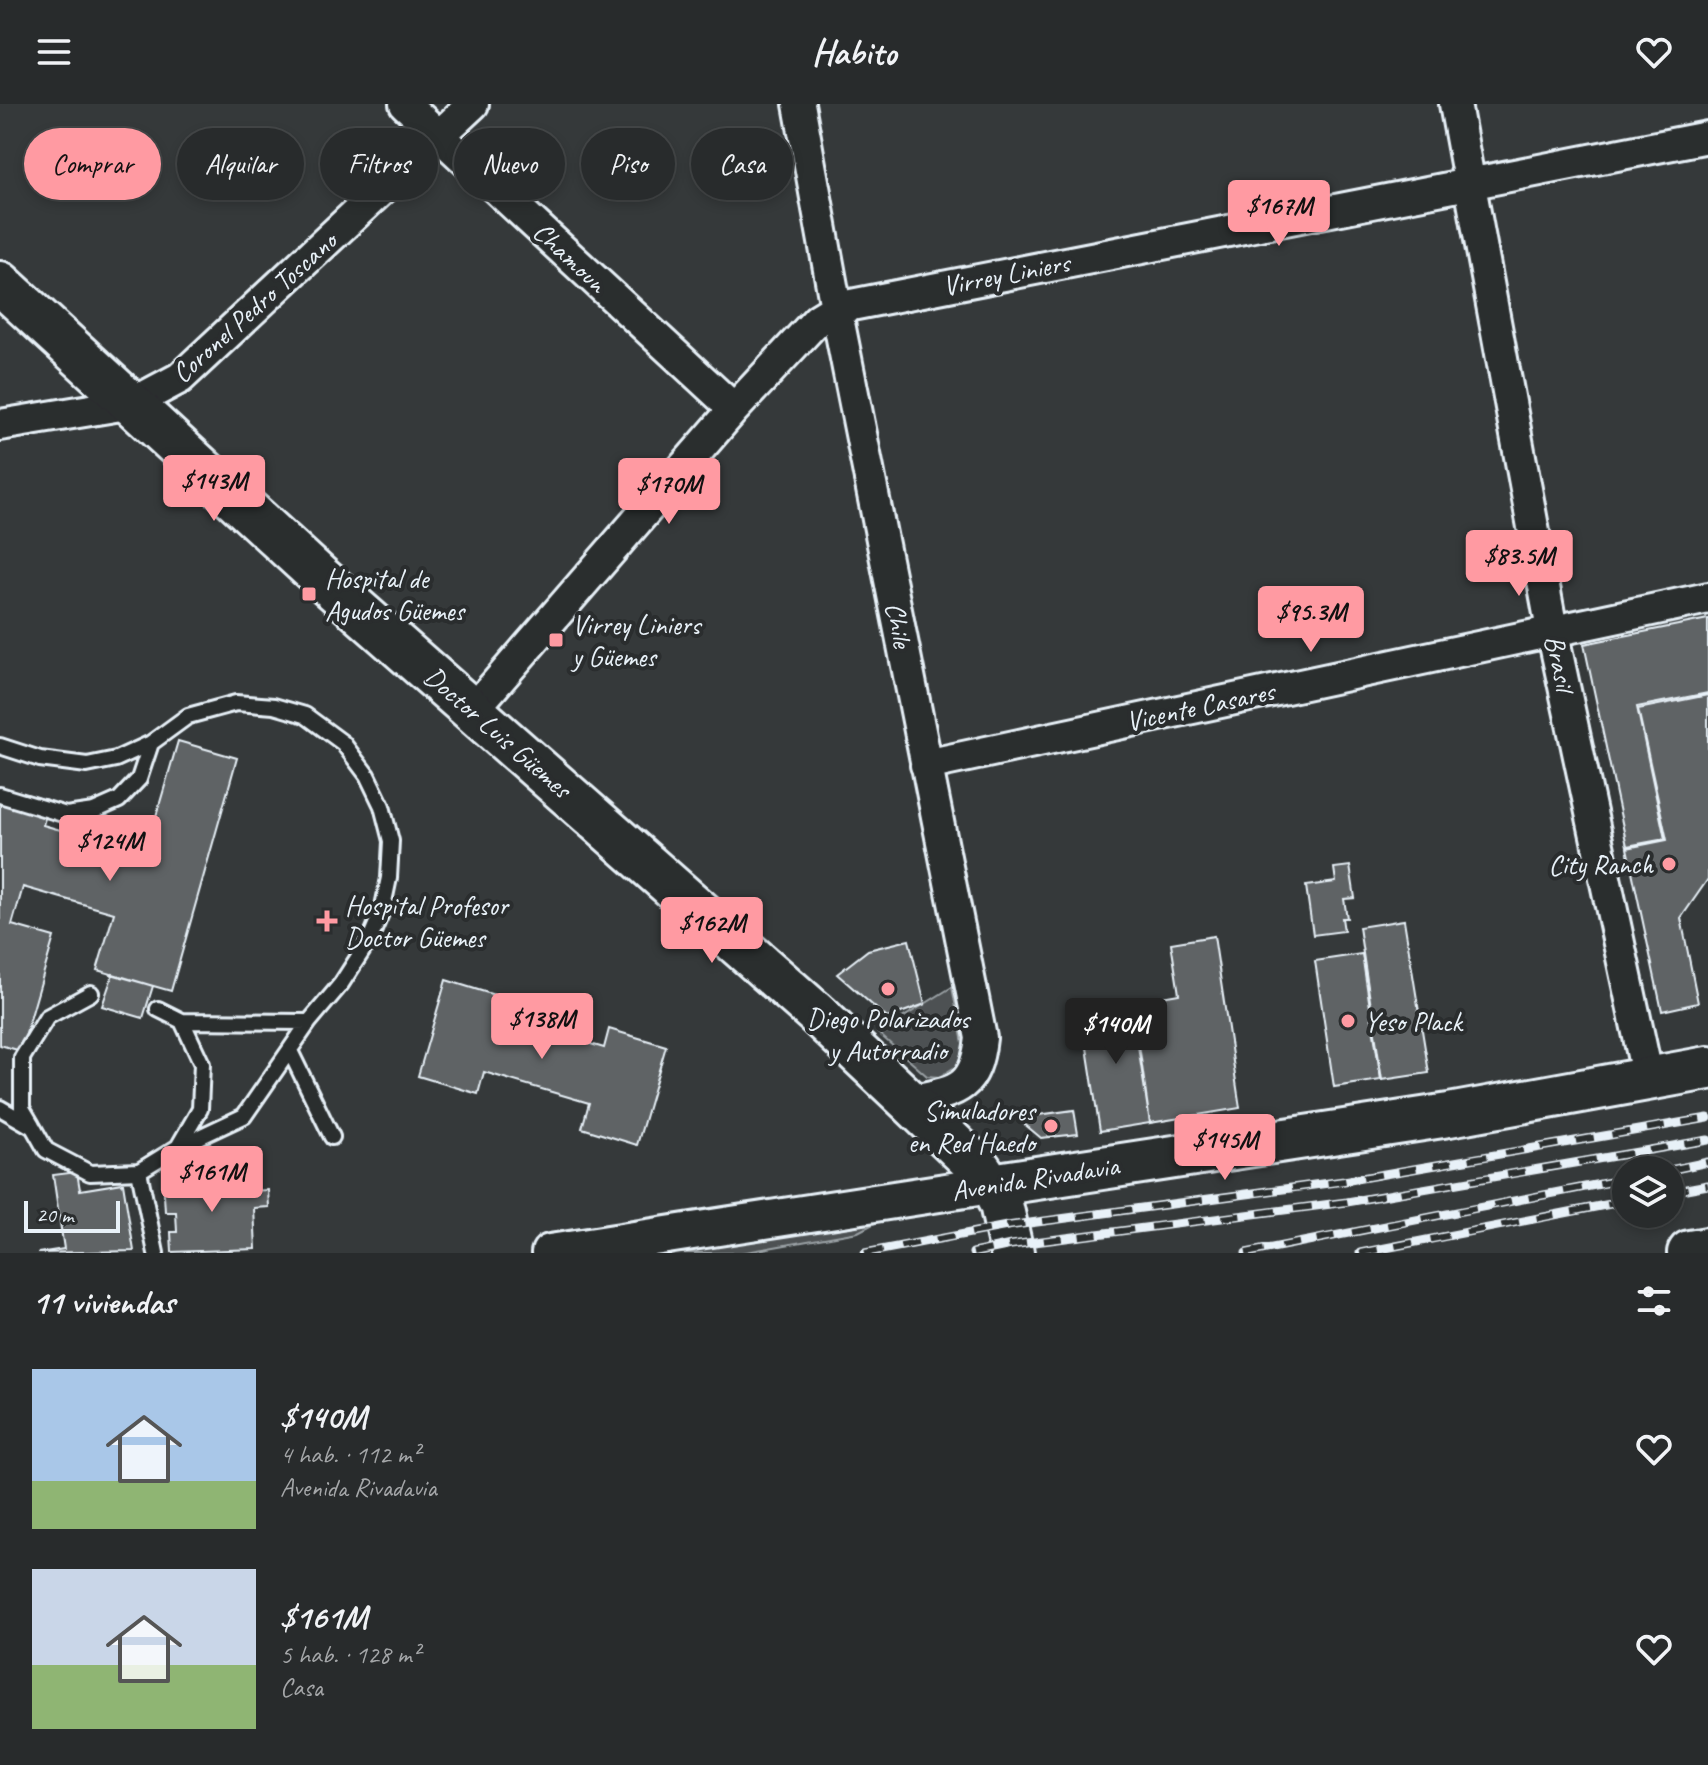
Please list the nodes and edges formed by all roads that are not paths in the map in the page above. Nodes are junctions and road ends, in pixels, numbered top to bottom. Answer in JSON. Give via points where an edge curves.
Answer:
{"nodes":[{"id":1,"x":405,"y":104,"type":"edge"},
{"id":2,"x":473,"y":104,"type":"edge"},
{"id":3,"x":799,"y":104,"type":"edge"},
{"id":4,"x":1455,"y":104,"type":"edge"},
{"id":5,"x":440,"y":136,"type":"junction"},
{"id":6,"x":1708,"y":137,"type":"edge"},
{"id":7,"x":1469,"y":184,"type":"junction"},
{"id":8,"x":0,"y":283,"type":"edge"},
{"id":9,"x":836,"y":308,"type":"junction"},
{"id":10,"x":133,"y":403,"type":"junction"},
{"id":11,"x":734,"y":409,"type":"junction"},
{"id":12,"x":0,"y":425,"type":"edge"},
{"id":13,"x":1708,"y":598,"type":"edge"},
{"id":14,"x":1552,"y":630,"type":"junction"},
{"id":15,"x":473,"y":710,"type":"junction"},
{"id":16,"x":151,"y":743,"type":"junction"},
{"id":17,"x":0,"y":746,"type":"edge"},
{"id":18,"x":926,"y":765,"type":"junction"},
{"id":19,"x":0,"y":795,"type":"edge"},
{"id":20,"x":91,"y":993,"type":"dead end"},
{"id":21,"x":158,"y":1009,"type":"dead end"},
{"id":22,"x":182,"y":1021,"type":"junction"},
{"id":23,"x":309,"y":1022,"type":"junction"},
{"id":24,"x":290,"y":1051,"type":"junction"},
{"id":25,"x":1708,"y":1068,"type":"edge"},
{"id":26,"x":1648,"y":1079,"type":"junction"},
{"id":27,"x":909,"y":1101,"type":"junction"},
{"id":28,"x":0,"y":1108,"type":"edge"},
{"id":29,"x":33,"y":1127,"type":"junction"},
{"id":30,"x":332,"y":1137,"type":"dead end"},
{"id":31,"x":178,"y":1147,"type":"junction"},
{"id":32,"x":139,"y":1171,"type":"junction"},
{"id":33,"x":991,"y":1185,"type":"junction"},
{"id":34,"x":1708,"y":1250,"type":"edge"},
{"id":35,"x":156,"y":1253,"type":"edge"},
{"id":36,"x":550,"y":1253,"type":"edge"},
{"id":37,"x":1012,"y":1253,"type":"edge"},
{"id":38,"x":1690,"y":1253,"type":"edge"}],
"edges":[{"from":1,"to":5,"type":"street","name":"Chamoun"},
{"from":2,"to":5,"type":"street","name":"Coronel Pedro Toscano"},
{"from":3,"to":9,"type":"street","name":"Chile"},
{"from":4,"to":7,"type":"street","name":"Brasil"},
{"from":5,"to":10,"type":"street","name":"Coronel Pedro Toscano","via":[[194,367]]},
{"from":5,"to":11,"type":"street","name":"Chamoun"},
{"from":6,"to":7,"type":"street","name":"Virrey Liniers"},
{"from":7,"to":9,"type":"street","name":"Virrey Liniers"},
{"from":7,"to":14,"type":"street","name":"Brasil"},
{"from":8,"to":10,"type":"main road","name":"Doctor Luis Güemes"},
{"from":9,"to":11,"type":"street","name":"Virrey Liniers","via":[[818,319]]},
{"from":9,"to":18,"type":"street","name":"Chile"},
{"from":10,"to":12,"type":"street","name":"Coronel Pedro Toscano"},
{"from":10,"to":15,"type":"main road","name":"Doctor Luis Güemes"},
{"from":11,"to":15,"type":"street","name":"Virrey Liniers"},
{"from":13,"to":14,"type":"street","name":"Vicente Casares"},
{"from":14,"to":18,"type":"street","name":"Vicente Casares"},
{"from":14,"to":26,"type":"street","name":"Brasil"},
{"from":15,"to":27,"type":"main road","name":"Doctor Luis Güemes"},
{"from":16,"to":17,"type":"lane","via":[[87,765],[40,759]]},
{"from":16,"to":19,"type":"lane","via":[[139,779],[119,800],[94,811],[66,815]]},
{"from":16,"to":23,"type":"lane","via":[[188,716],[236,703],[274,706],[305,715],[343,743],[363,768],[382,806],[391,841],[382,911],[341,984]]},
{"from":18,"to":27,"type":"street","name":"Chile","via":[[981,1038],[979,1061],[969,1080],[948,1093]]},
{"from":20,"to":29,"type":"lane","via":[[47,1017],[22,1058],[22,1108]]},
{"from":21,"to":22,"type":"lane"},
{"from":22,"to":23,"type":"lane"},
{"from":22,"to":31,"type":"lane","via":[[202,1064],[200,1109]]},
{"from":23,"to":24,"type":"lane"},
{"from":24,"to":30,"type":"lane"},
{"from":24,"to":31,"type":"lane","via":[[244,1116]]},
{"from":25,"to":26,"type":"main road","name":"Avenida Rivadavia"},
{"from":26,"to":33,"type":"main road","name":"Avenida Rivadavia"},
{"from":27,"to":33,"type":"main road","name":"Doctor Luis Güemes"},
{"from":28,"to":29,"type":"lane"},
{"from":29,"to":32,"type":"lane","via":[[46,1150],[90,1173]]},
{"from":31,"to":32,"type":"lane"},
{"from":32,"to":35,"type":"lane"},
{"from":33,"to":36,"type":"street","name":"Avenida Rivadavia"},
{"from":33,"to":37,"type":"main road","name":"Doctor Luis Güemes"},
{"from":34,"to":38,"type":"main road"}]}
